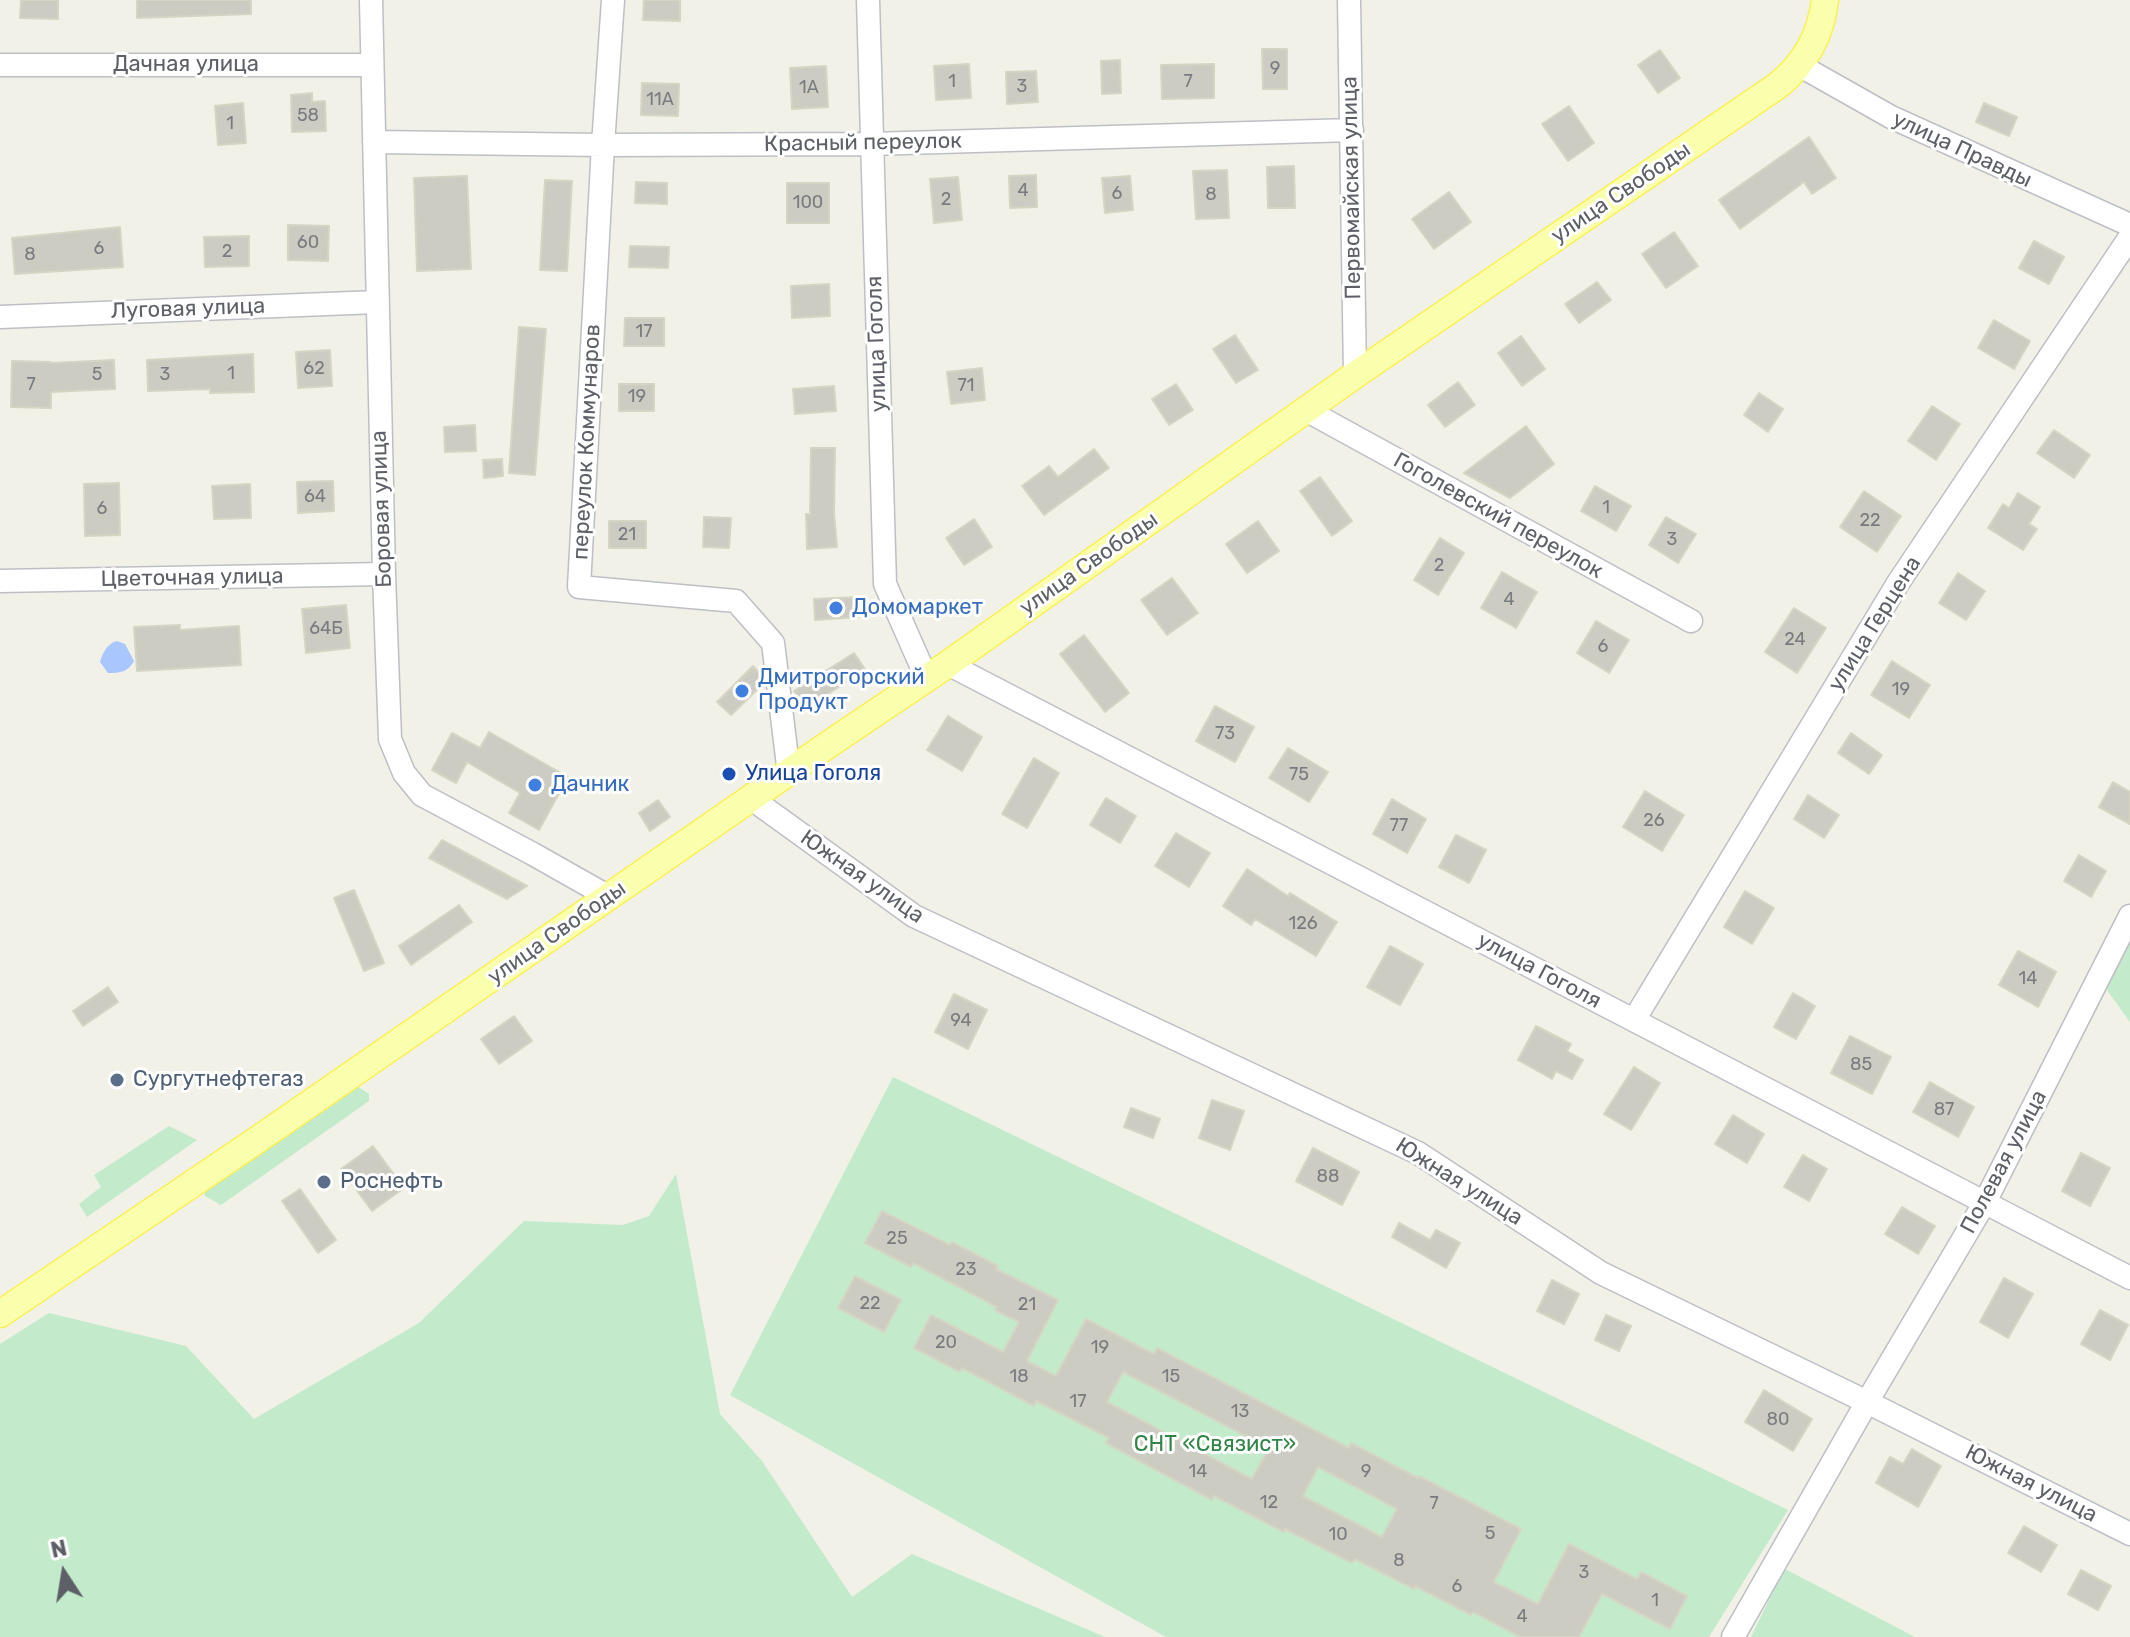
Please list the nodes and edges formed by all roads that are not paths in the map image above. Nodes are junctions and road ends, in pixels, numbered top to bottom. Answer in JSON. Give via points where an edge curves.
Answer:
{"nodes":[{"id":1,"x":371,"y":0,"type":"edge"},
{"id":2,"x":613,"y":0,"type":"edge"},
{"id":3,"x":868,"y":0,"type":"edge"},
{"id":4,"x":1349,"y":0,"type":"edge"},
{"id":5,"x":1825,"y":0,"type":"edge"},
{"id":6,"x":0,"y":65,"type":"edge"},
{"id":7,"x":372,"y":65,"type":"junction"},
{"id":8,"x":1799,"y":65,"type":"junction"},
{"id":9,"x":1352,"y":130,"type":"junction"},
{"id":10,"x":374,"y":142,"type":"junction"},
{"id":11,"x":871,"y":144,"type":"junction"},
{"id":12,"x":603,"y":145,"type":"junction"},
{"id":13,"x":2130,"y":225,"type":"edge"},
{"id":14,"x":2130,"y":237,"type":"edge"},
{"id":15,"x":377,"y":302,"type":"junction"},
{"id":16,"x":0,"y":317,"type":"edge"},
{"id":17,"x":1355,"y":375,"type":"junction"},
{"id":18,"x":1306,"y":410,"type":"junction"},
{"id":19,"x":384,"y":574,"type":"junction"},
{"id":20,"x":0,"y":581,"type":"edge"},
{"id":21,"x":1691,"y":621,"type":"dead end"},
{"id":22,"x":938,"y":671,"type":"junction"},
{"id":23,"x":789,"y":774,"type":"junction"},
{"id":24,"x":752,"y":799,"type":"junction"},
{"id":25,"x":609,"y":897,"type":"junction"},
{"id":26,"x":2130,"y":916,"type":"edge"},
{"id":27,"x":1634,"y":1020,"type":"junction"},
{"id":28,"x":1985,"y":1202,"type":"junction"},
{"id":29,"x":2130,"y":1278,"type":"edge"},
{"id":30,"x":0,"y":1314,"type":"edge"},
{"id":31,"x":1867,"y":1402,"type":"junction"},
{"id":32,"x":2130,"y":1534,"type":"edge"},
{"id":33,"x":1733,"y":1637,"type":"edge"}],
"edges":[{"from":1,"to":7,"type":"street","name":"Боровая улица"},
{"from":2,"to":12,"type":"street","name":"переулок Коммунаров"},
{"from":3,"to":11,"type":"street","name":"улица Гоголя"},
{"from":4,"to":9,"type":"street","name":"Первомайская улица"},
{"from":5,"to":8,"type":"main road","name":"улица Свободы","via":[[1817,35]]},
{"from":6,"to":7,"type":"street","name":"Дачная улица"},
{"from":7,"to":10,"type":"street","name":"Боровая улица"},
{"from":8,"to":13,"type":"street","name":"улица Правды","via":[[1891,117]]},
{"from":8,"to":17,"type":"main road","name":"улица Свободы","via":[[1777,86]]},
{"from":9,"to":11,"type":"street","name":"Красный переулок"},
{"from":9,"to":17,"type":"street","name":"Первомайская улица"},
{"from":10,"to":12,"type":"street","name":"Красный переулок"},
{"from":10,"to":15,"type":"street","name":"Боровая улица"},
{"from":11,"to":12,"type":"street","name":"Красный переулок"},
{"from":11,"to":22,"type":"street","name":"улица Гоголя","via":[[885,584]]},
{"from":12,"to":23,"type":"street","name":"переулок Коммунаров","via":[[579,587],[736,601],[773,643]]},
{"from":14,"to":27,"type":"street","name":"улица Герцена","via":[[1898,583]]},
{"from":15,"to":16,"type":"street","name":"Луговая улица"},
{"from":15,"to":19,"type":"street","name":"Боровая улица"},
{"from":17,"to":18,"type":"main road","name":"улица Свободы"},
{"from":18,"to":21,"type":"street","name":"Гоголевский переулок"},
{"from":18,"to":22,"type":"main road","name":"улица Свободы"},
{"from":19,"to":20,"type":"street","name":"Цветочная улица"},
{"from":19,"to":25,"type":"street","name":"Боровая улица","via":[[390,739],[404,773],[422,795]]},
{"from":22,"to":23,"type":"main road","name":"улица Свободы"},
{"from":22,"to":27,"type":"street","name":"улица Гоголя"},
{"from":23,"to":24,"type":"main road","name":"улица Свободы"},
{"from":24,"to":25,"type":"main road","name":"улица Свободы"},
{"from":24,"to":31,"type":"street","name":"Южная улица","via":[[914,916],[1418,1153],[1601,1273]]},
{"from":25,"to":30,"type":"main road","name":"улица Свободы"},
{"from":26,"to":28,"type":"street","name":"Полевая улица"},
{"from":27,"to":28,"type":"street","name":"улица Гоголя"},
{"from":28,"to":29,"type":"street","name":"улица Гоголя"},
{"from":28,"to":31,"type":"street","name":"Полевая улица"},
{"from":31,"to":32,"type":"street","name":"Южная улица"},
{"from":31,"to":33,"type":"street","name":"Полевая улица"}]}
